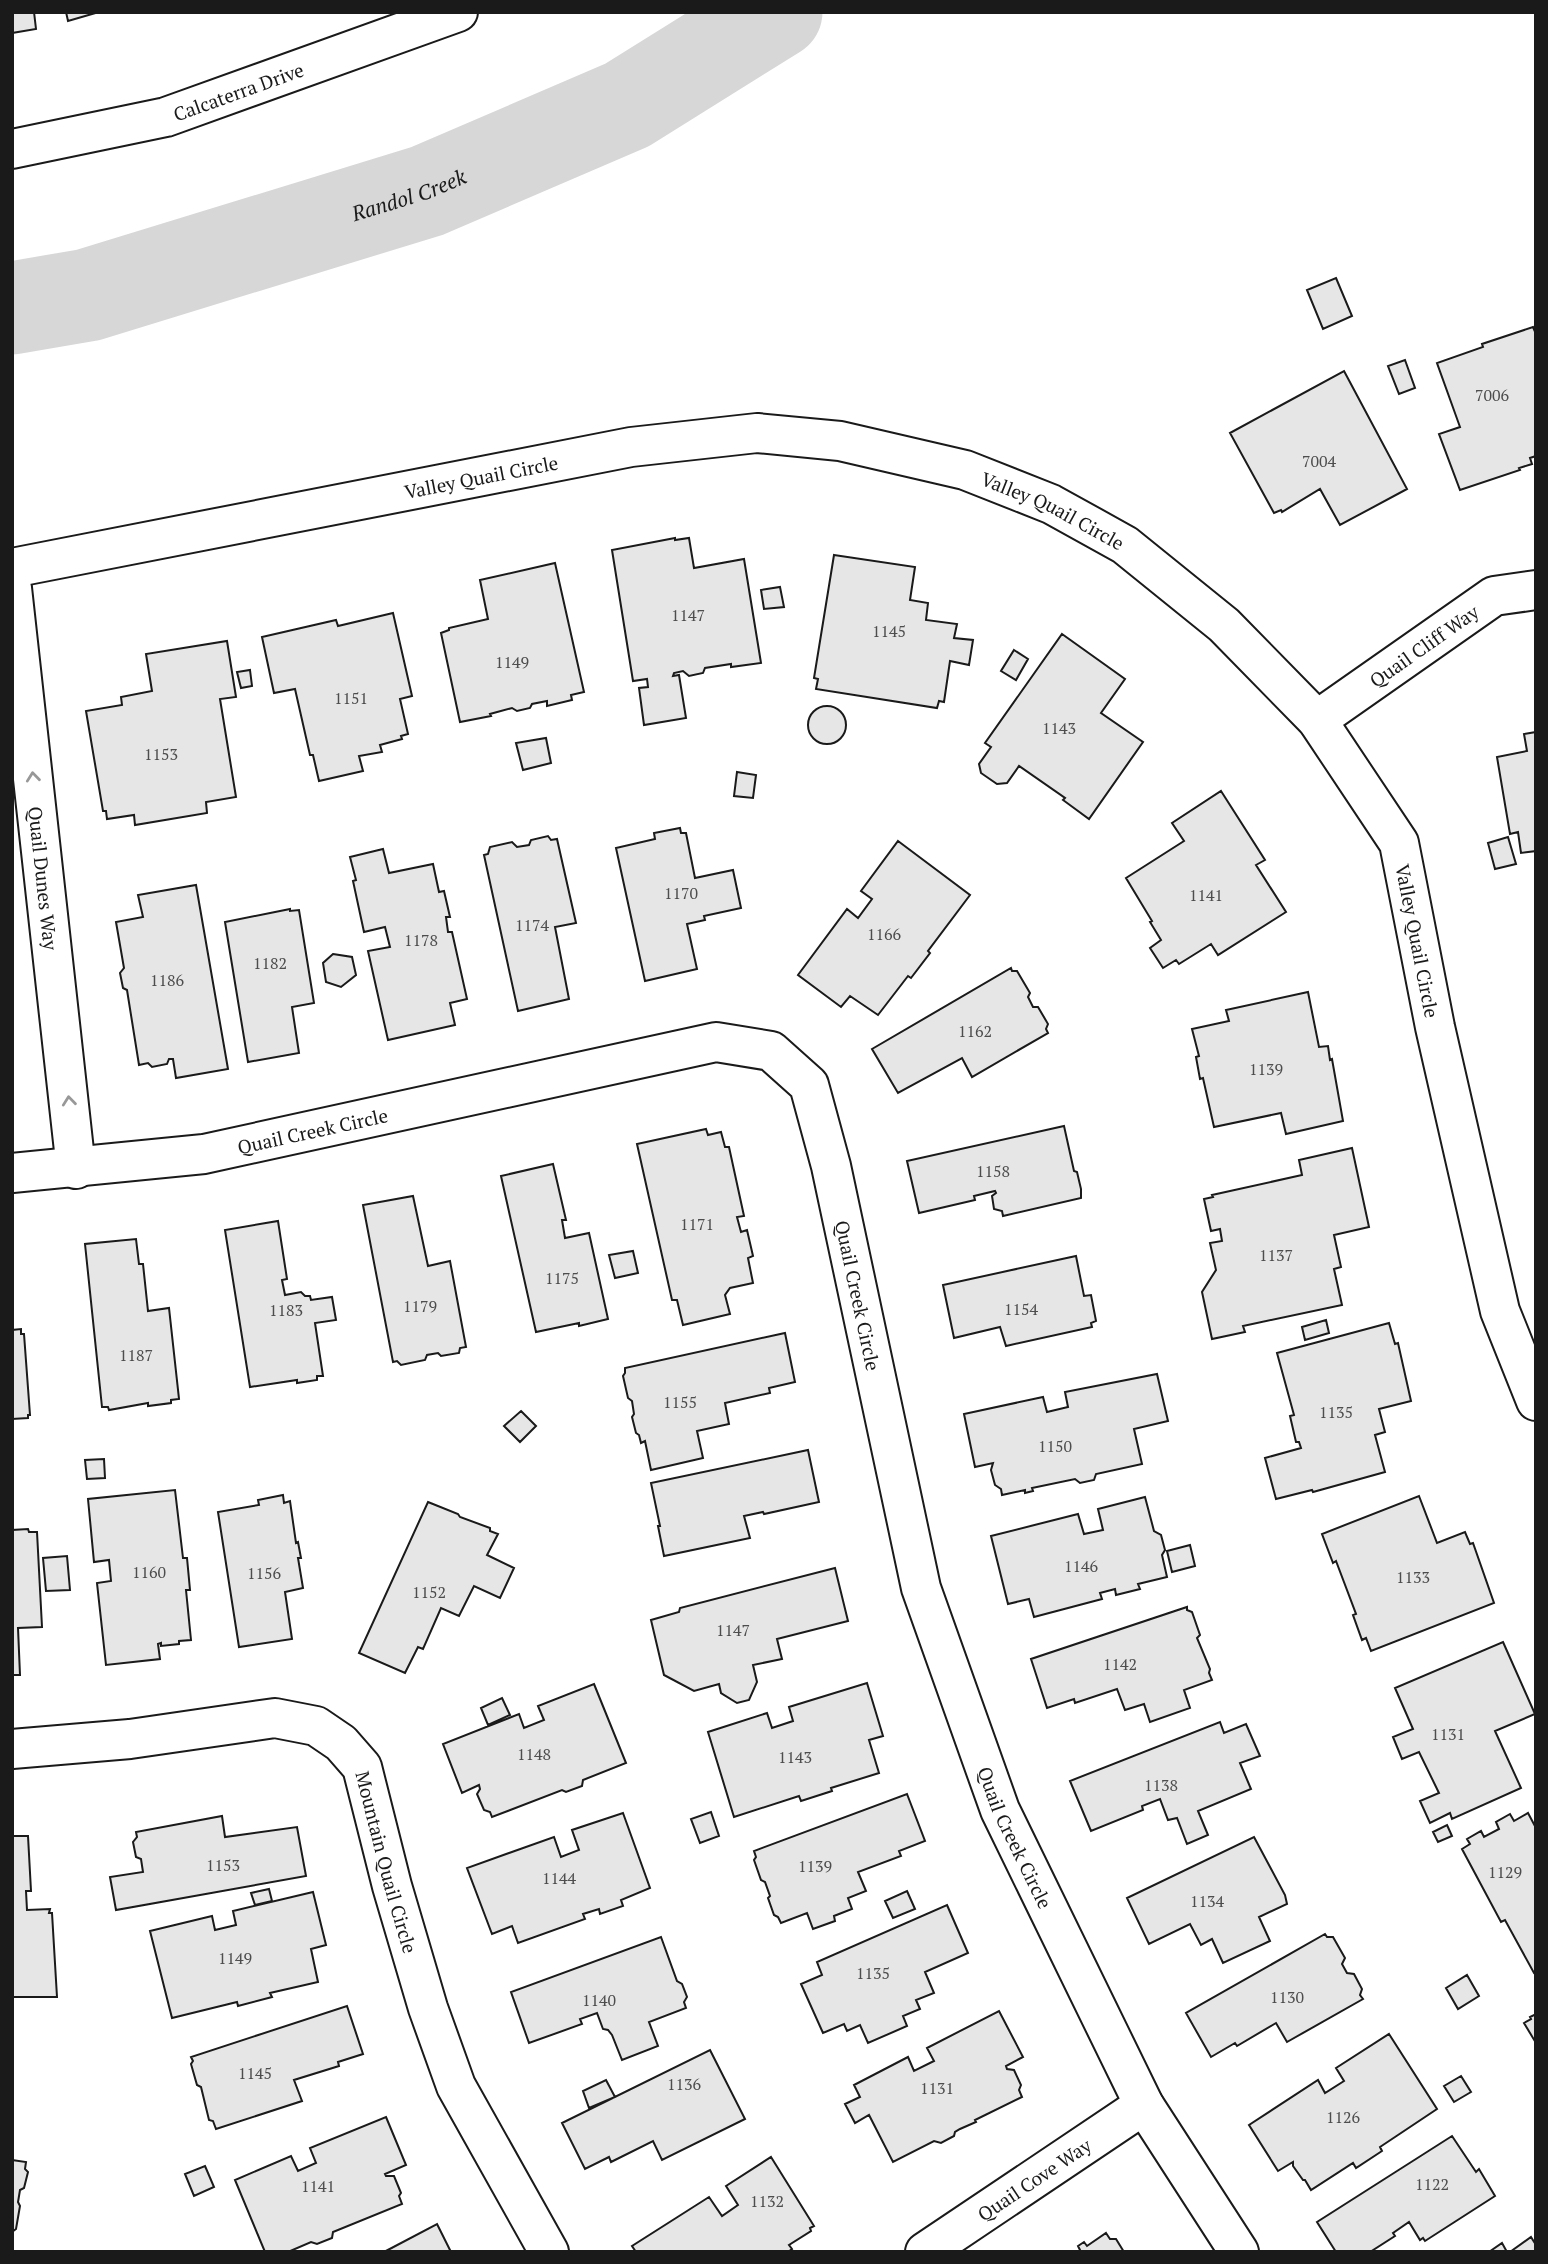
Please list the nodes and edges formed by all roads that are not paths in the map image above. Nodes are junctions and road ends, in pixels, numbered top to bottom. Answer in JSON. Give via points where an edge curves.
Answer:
{"nodes":[{"id":1,"x":458,"y":12,"type":"edge"},
{"id":2,"x":12,"y":149,"type":"edge"},
{"id":3,"x":12,"y":568,"type":"edge"},
{"id":4,"x":12,"y":588,"type":"edge"},
{"id":5,"x":1536,"y":590,"type":"edge"},
{"id":6,"x":1317,"y":720,"type":"junction"},
{"id":7,"x":76,"y":1168,"type":"junction"},
{"id":8,"x":12,"y":1173,"type":"edge"},
{"id":9,"x":1536,"y":1401,"type":"edge"},
{"id":10,"x":12,"y":1749,"type":"edge"},
{"id":11,"x":1144,"y":2105,"type":"junction"},
{"id":12,"x":549,"y":2252,"type":"edge"},
{"id":13,"x":925,"y":2252,"type":"edge"},
{"id":14,"x":1239,"y":2252,"type":"edge"}],
"edges":[{"from":1,"to":2,"type":"street","name":"Calcaterra Drive","via":[[166,117]]},
{"from":3,"to":6,"type":"street","name":"Valley Quail Circle","via":[[631,447],[757,433],[840,440],[965,470],[1051,504],[1125,545],[1224,625]]},
{"from":7,"to":4,"type":"street","name":"Quail Dunes Way","one_way":true},
{"from":5,"to":6,"type":"street","name":"Quail Cliff Way","via":[[1494,596]]},
{"from":6,"to":9,"type":"street","name":"Valley Quail Circle","via":[[1399,843],[1435,1027],[1500,1311]]},
{"from":7,"to":8,"type":"street","name":"Quail Creek Circle"},
{"from":7,"to":11,"type":"street","name":"Quail Creek Circle","via":[[204,1154],[716,1042],[771,1051],[809,1085],[831,1166],[921,1588],[995,1797]]},
{"from":10,"to":12,"type":"street","name":"Mountain Quail Circle","via":[[130,1739],[275,1718],[316,1726],[341,1742],[362,1767],[424,1996],[456,2086]]},
{"from":11,"to":13,"type":"street","name":"Quail Cove Way"},
{"from":11,"to":14,"type":"street","name":"Quail Creek Circle"}]}
